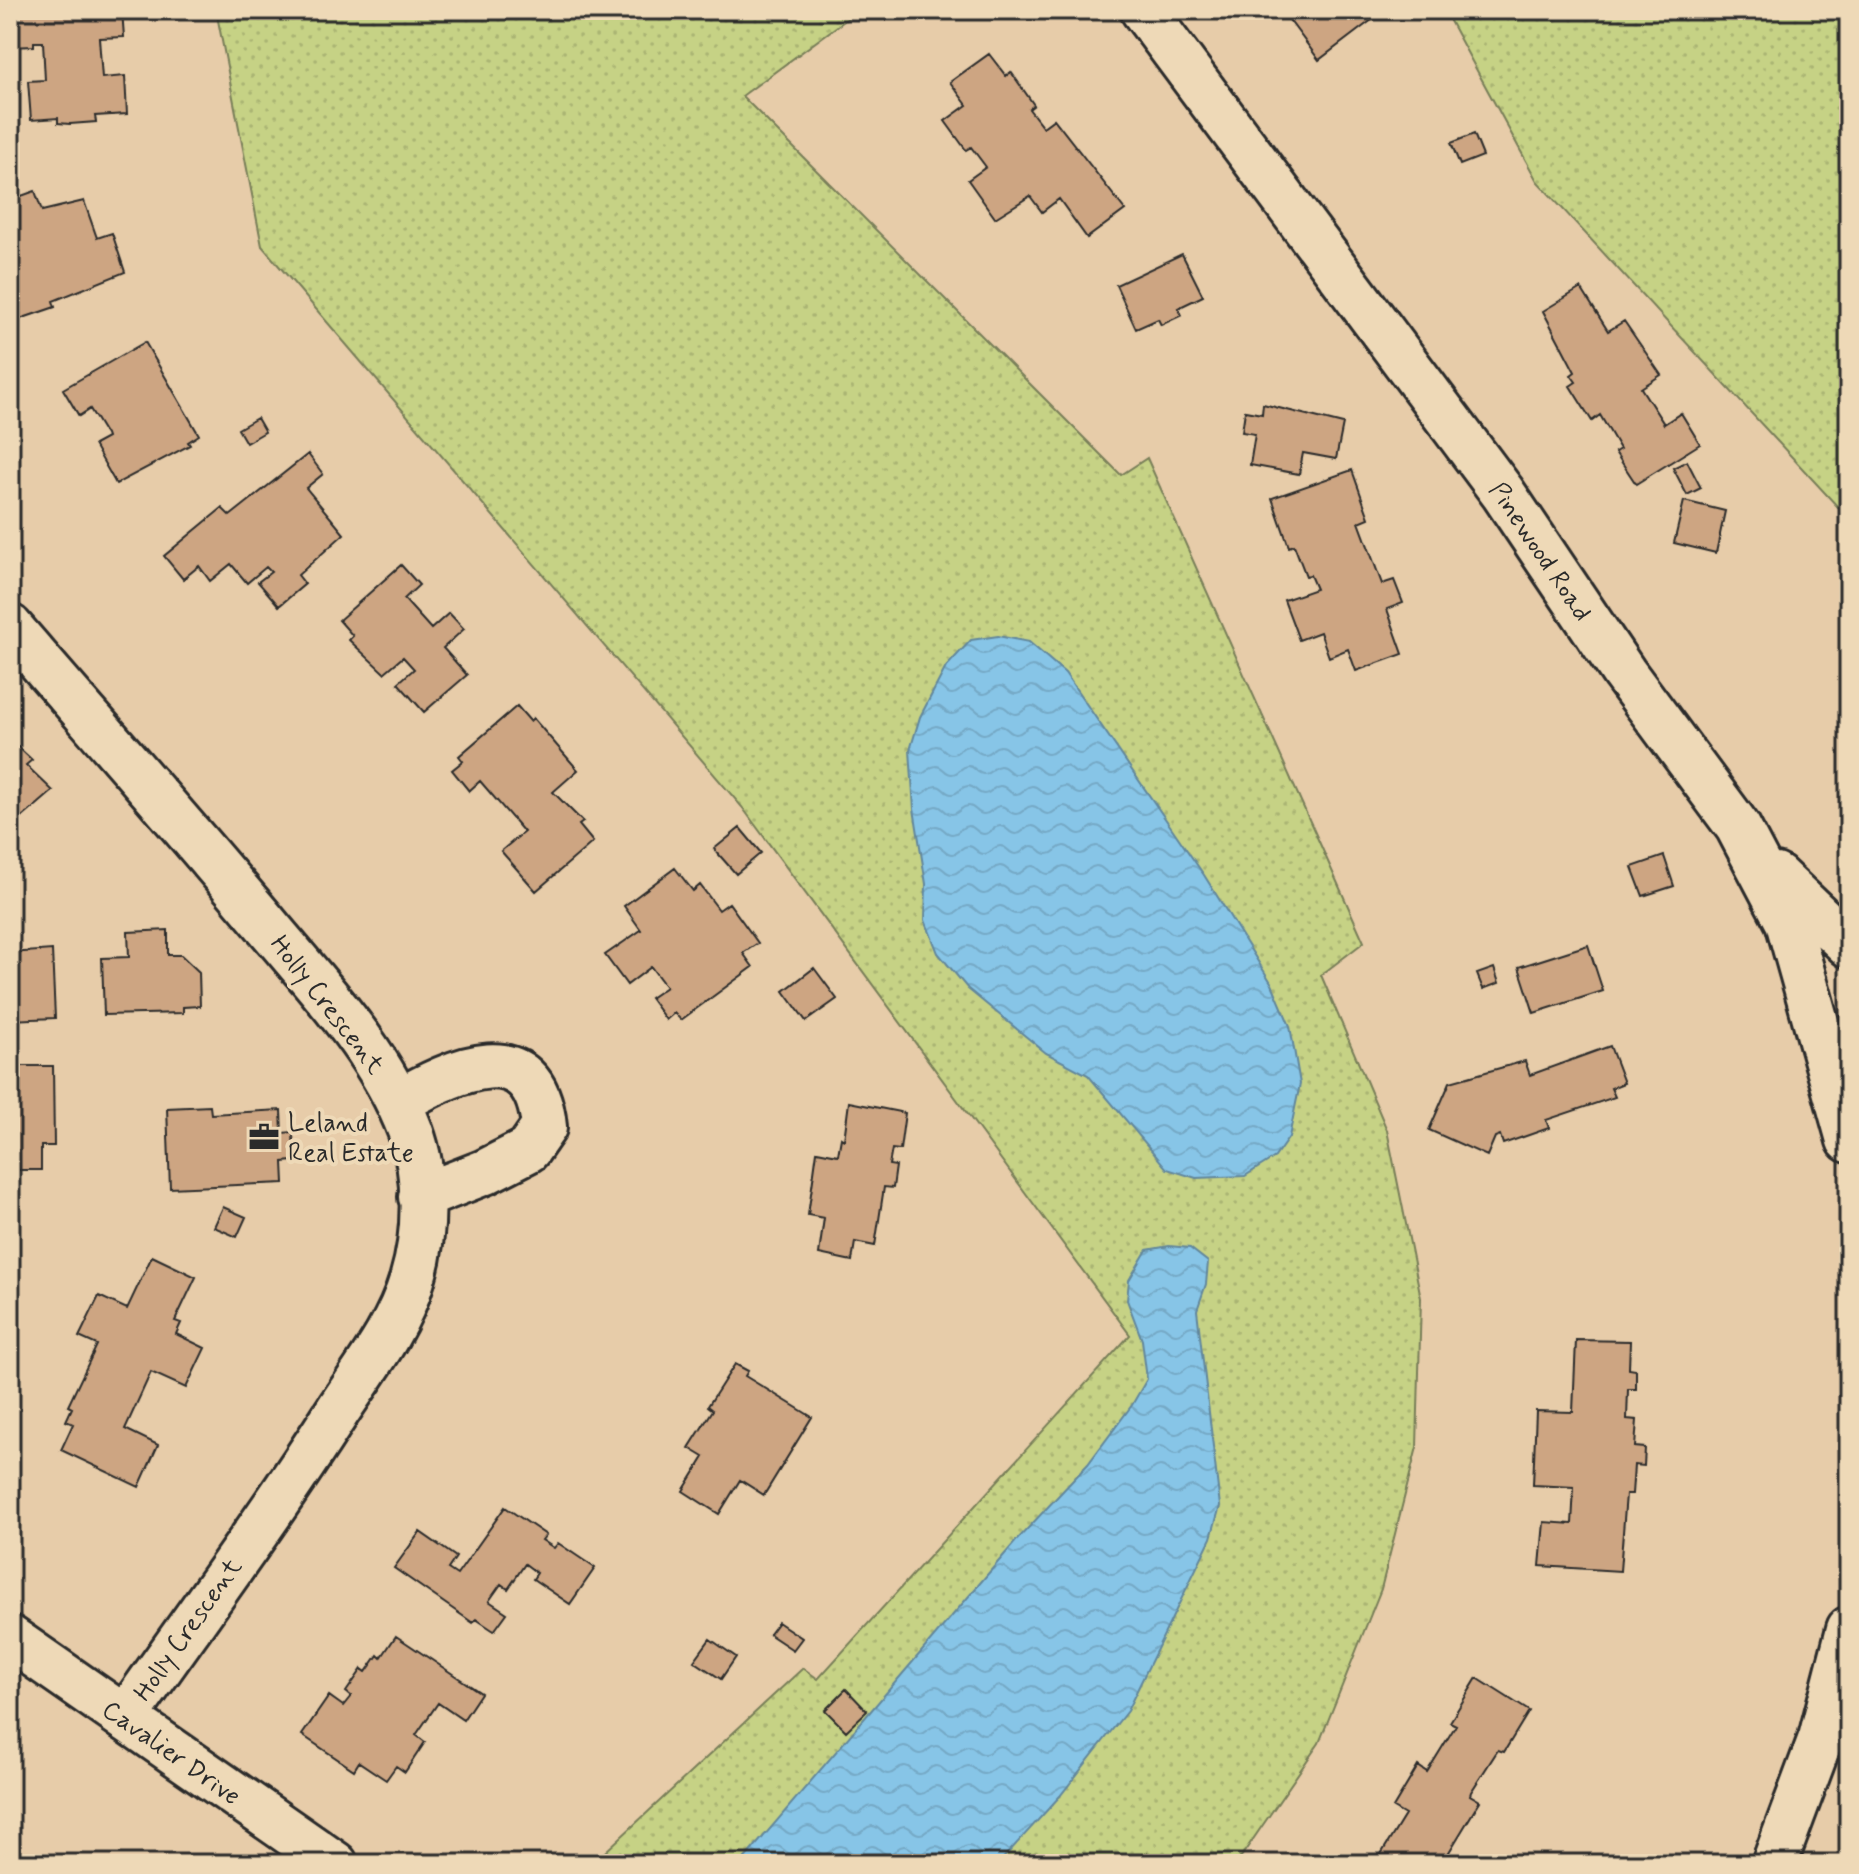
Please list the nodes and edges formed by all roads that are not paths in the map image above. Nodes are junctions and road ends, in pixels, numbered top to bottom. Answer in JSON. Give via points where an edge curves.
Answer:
{"nodes":[{"id":1,"x":1143,"y":10,"type":"edge"},
{"id":2,"x":10,"y":627,"type":"edge"},
{"id":3,"x":1754,"y":855,"type":"junction"},
{"id":4,"x":1849,"y":945,"type":"edge"},
{"id":5,"x":398,"y":1102,"type":"junction"},
{"id":6,"x":1849,"y":1140,"type":"edge"},
{"id":7,"x":421,"y":1197,"type":"junction"},
{"id":8,"x":1849,"y":1629,"type":"edge"},
{"id":9,"x":10,"y":1638,"type":"edge"},
{"id":10,"x":125,"y":1718,"type":"junction"},
{"id":11,"x":335,"y":1864,"type":"edge"},
{"id":12,"x":1774,"y":1864,"type":"edge"}],
"edges":[{"from":1,"to":3,"type":"street","name":"Pinewood Road","via":[[1503,493]]},
{"from":2,"to":5,"type":"street","name":"Holly Crescent","via":[[346,1020]]},
{"from":3,"to":4,"type":"street"},
{"from":3,"to":6,"type":"street","name":"Pinewood Road","via":[[1788,922]]},
{"from":5,"to":7,"type":"street","name":"Holly Crescent","via":[[411,1132]]},
{"from":5,"to":7,"type":"street","via":[[463,1071],[497,1064],[524,1076],[541,1099],[544,1127],[528,1150]]},
{"from":7,"to":10,"type":"street","name":"Holly Crescent","via":[[422,1234],[412,1281],[394,1323],[311,1453]]},
{"from":8,"to":12,"type":"street","via":[[1821,1738]]},
{"from":9,"to":10,"type":"street","name":"Cavalier Drive"},
{"from":10,"to":11,"type":"street","name":"Cavalier Drive"}]}
